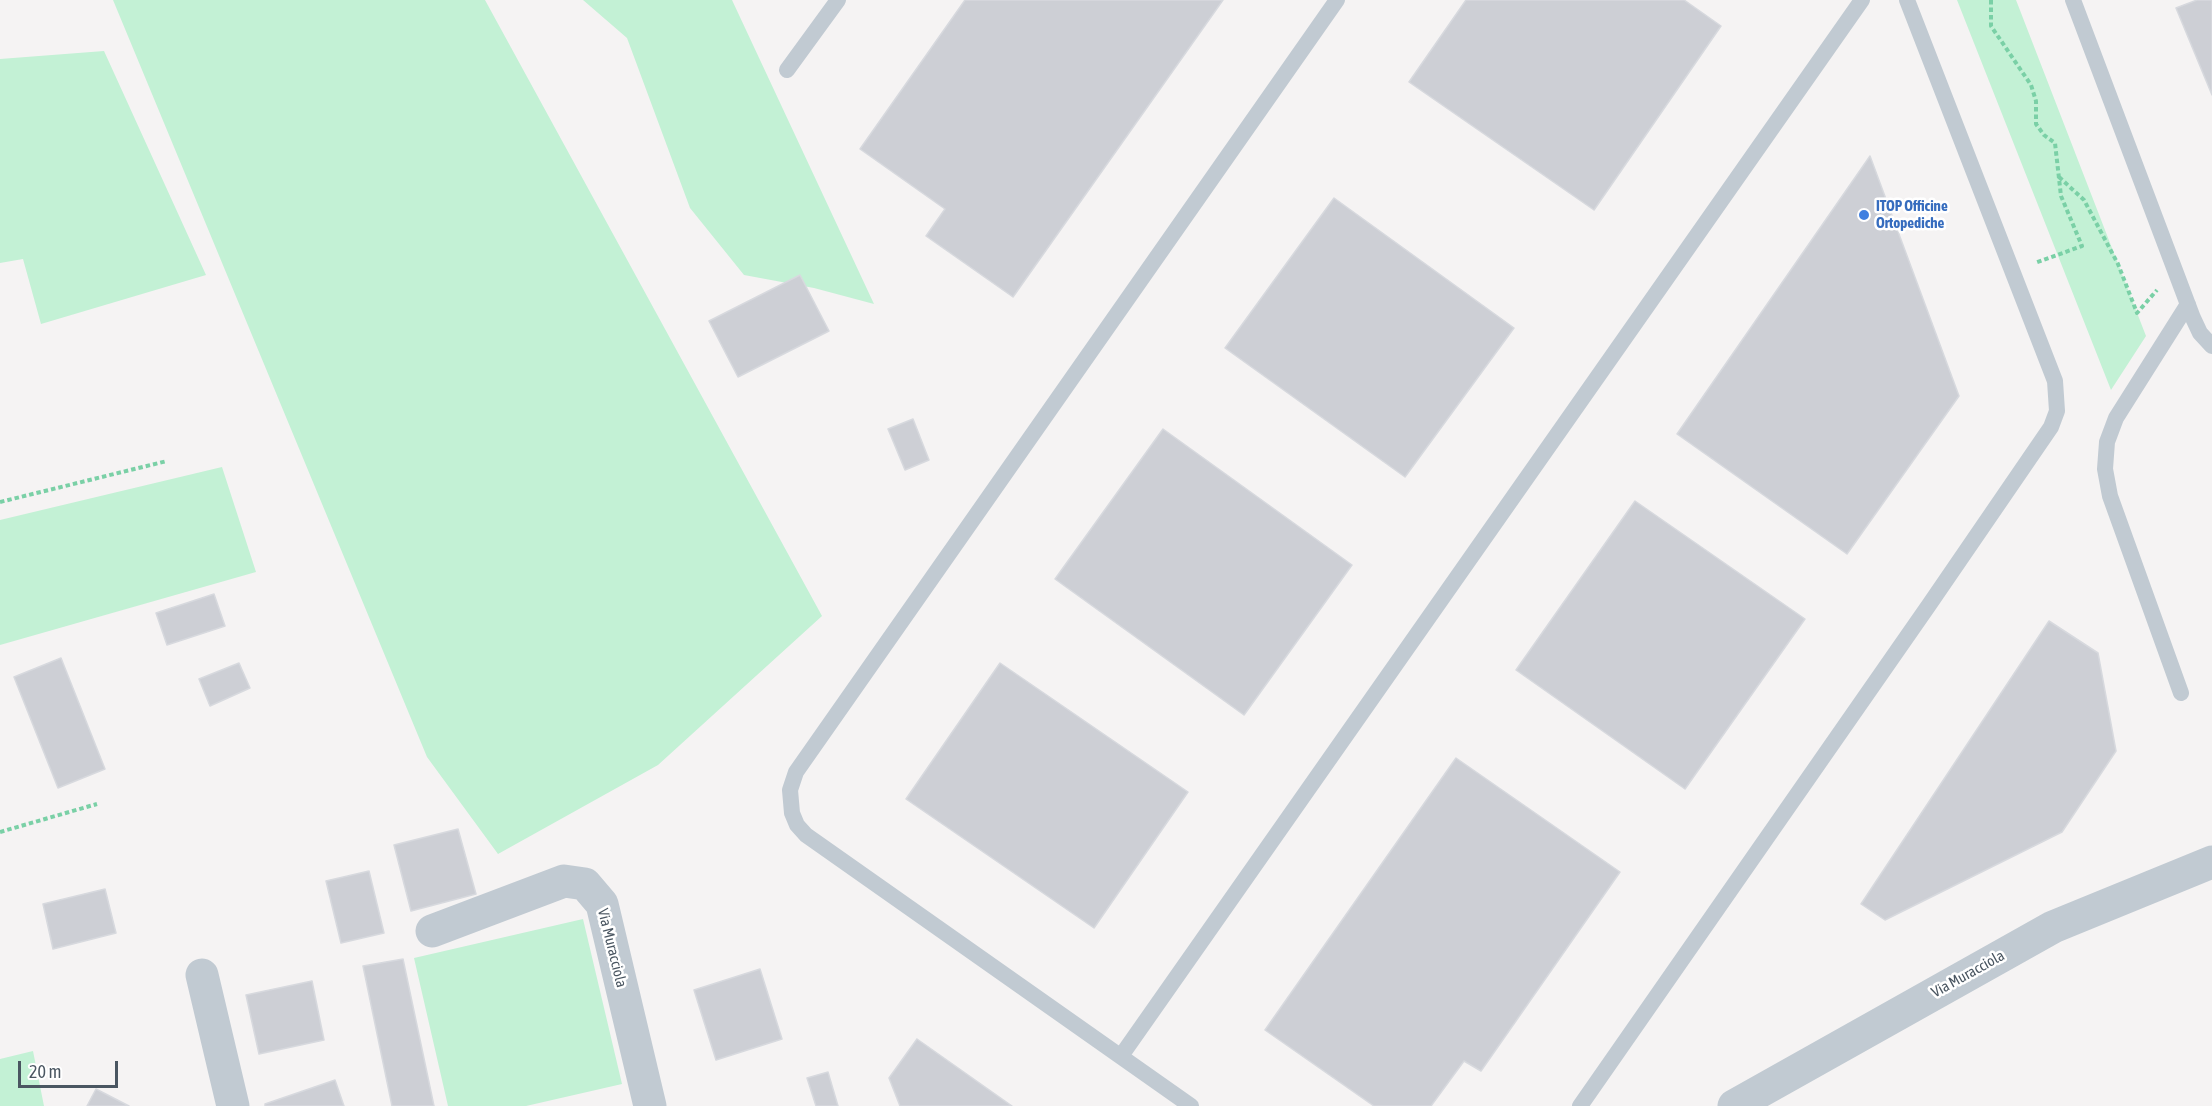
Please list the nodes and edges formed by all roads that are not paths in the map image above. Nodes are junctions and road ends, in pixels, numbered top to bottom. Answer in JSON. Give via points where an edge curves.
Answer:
{"nodes":[{"id":1,"x":838,"y":0,"type":"edge"},
{"id":2,"x":1337,"y":0,"type":"edge"},
{"id":3,"x":1862,"y":0,"type":"edge"},
{"id":4,"x":1907,"y":0,"type":"edge"},
{"id":5,"x":2073,"y":0,"type":"edge"},
{"id":6,"x":787,"y":70,"type":"dead end"},
{"id":7,"x":2188,"y":304,"type":"junction"},
{"id":8,"x":2212,"y":346,"type":"edge"},
{"id":9,"x":2181,"y":693,"type":"dead end"},
{"id":10,"x":2212,"y":862,"type":"edge"},
{"id":11,"x":432,"y":931,"type":"dead end"},
{"id":12,"x":202,"y":975,"type":"dead end"},
{"id":13,"x":1121,"y":1056,"type":"junction"},
{"id":14,"x":233,"y":1106,"type":"edge"},
{"id":15,"x":650,"y":1106,"type":"edge"},
{"id":16,"x":1191,"y":1106,"type":"edge"},
{"id":17,"x":1580,"y":1106,"type":"edge"},
{"id":18,"x":1734,"y":1106,"type":"edge"}],
"edges":[{"from":1,"to":6,"type":"lane"},
{"from":2,"to":13,"type":"lane","via":[[803,762],[790,790],[792,813],[806,835]]},
{"from":3,"to":13,"type":"lane"},
{"from":4,"to":17,"type":"lane","via":[[2055,381],[2057,411],[2051,427]]},
{"from":5,"to":7,"type":"lane"},
{"from":7,"to":8,"type":"lane","via":[[2200,333]]},
{"from":7,"to":9,"type":"lane","via":[[2116,418],[2107,442],[2105,469],[2110,496]]},
{"from":10,"to":18,"type":"street","name":"Via Muracciola","via":[[2053,927]]},
{"from":11,"to":15,"type":"street","name":"Via Muracciola","via":[[564,881],[585,884],[602,904]]},
{"from":12,"to":14,"type":"street"},
{"from":13,"to":16,"type":"lane"}]}
